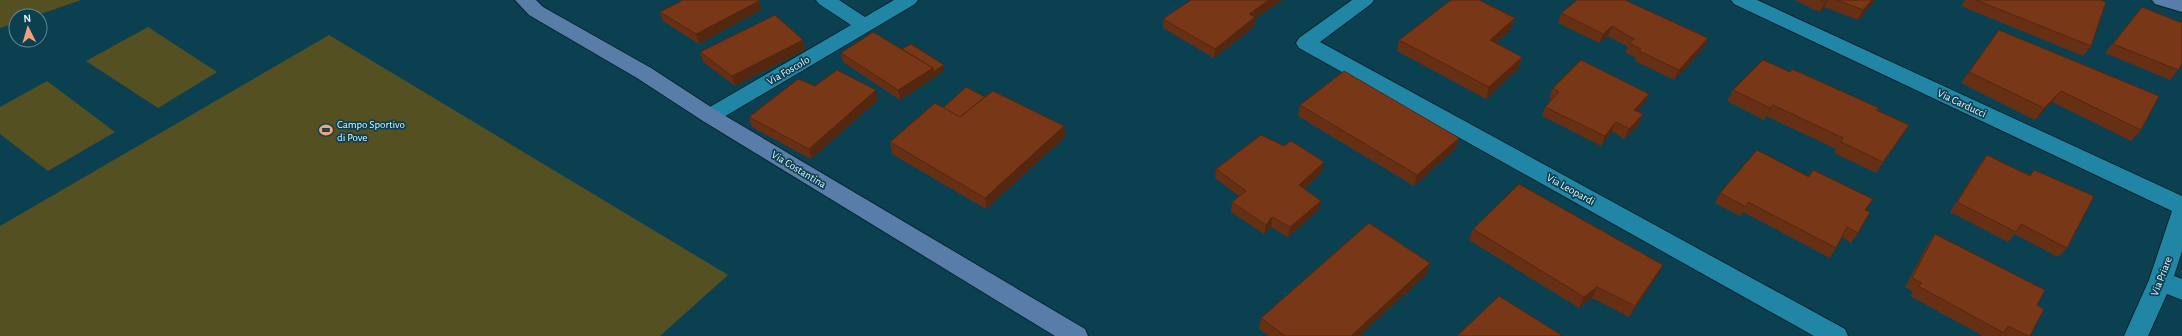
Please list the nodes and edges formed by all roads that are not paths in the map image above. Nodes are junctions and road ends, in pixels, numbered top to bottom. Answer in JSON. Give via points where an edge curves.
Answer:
{"nodes":[{"id":1,"x":524,"y":0,"type":"edge"},
{"id":2,"x":826,"y":0,"type":"edge"},
{"id":3,"x":908,"y":0,"type":"edge"},
{"id":4,"x":1741,"y":0,"type":"edge"},
{"id":5,"x":2162,"y":0,"type":"edge"},
{"id":6,"x":1355,"y":2,"type":"edge"},
{"id":7,"x":2182,"y":6,"type":"edge"},
{"id":8,"x":865,"y":25,"type":"junction"},
{"id":9,"x":710,"y":116,"type":"junction"},
{"id":10,"x":2182,"y":206,"type":"edge"},
{"id":11,"x":2182,"y":214,"type":"edge"},
{"id":12,"x":2161,"y":280,"type":"junction"},
{"id":13,"x":2182,"y":290,"type":"edge"},
{"id":14,"x":1073,"y":335,"type":"edge"},
{"id":15,"x":1836,"y":336,"type":"edge"},
{"id":16,"x":2136,"y":336,"type":"edge"}],
"edges":[{"from":1,"to":9,"type":"street","name":"Via Costantina","via":[[536,11],[644,73]]},
{"from":2,"to":8,"type":"street"},
{"from":3,"to":8,"type":"street","name":"Via Foscolo"},
{"from":4,"to":10,"type":"street","name":"Via Carducci"},
{"from":5,"to":7,"type":"street"},
{"from":6,"to":15,"type":"street","name":"Via Leopardi","via":[[1306,43]]},
{"from":8,"to":9,"type":"street","name":"Via Foscolo"},
{"from":9,"to":14,"type":"street","name":"Via Costantina"},
{"from":11,"to":12,"type":"street","name":"Via Priare"},
{"from":12,"to":13,"type":"street"},
{"from":12,"to":16,"type":"street","name":"Via Priare"}]}
